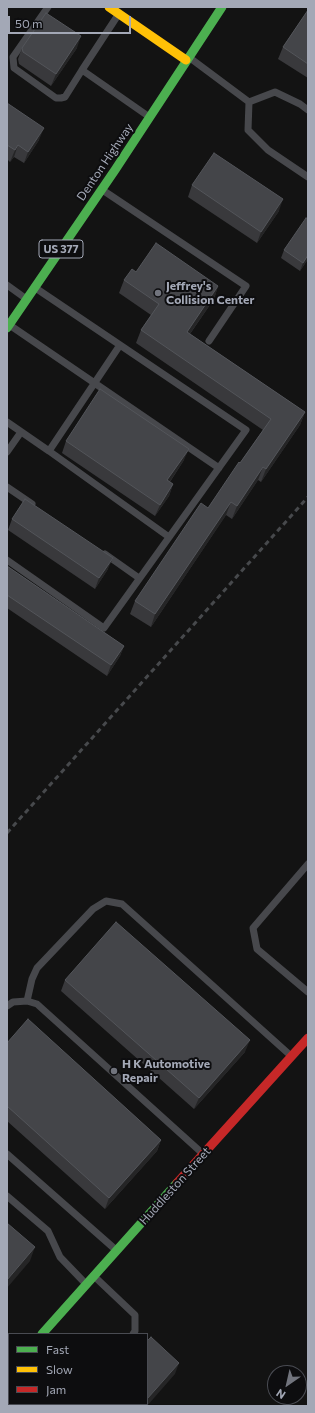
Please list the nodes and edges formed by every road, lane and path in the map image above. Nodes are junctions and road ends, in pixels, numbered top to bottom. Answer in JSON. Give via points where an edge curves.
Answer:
{"nodes":[{"id":1,"x":48,"y":7,"type":"edge"},
{"id":2,"x":109,"y":7,"type":"edge"},
{"id":3,"x":222,"y":7,"type":"edge"},
{"id":4,"x":119,"y":13,"type":"junction"},
{"id":5,"x":187,"y":59,"type":"junction"},
{"id":6,"x":82,"y":70,"type":"junction"},
{"id":7,"x":249,"y":102,"type":"junction"},
{"id":8,"x":308,"y":110,"type":"edge"},
{"id":9,"x":150,"y":117,"type":"junction"},
{"id":10,"x":308,"y":177,"type":"edge"},
{"id":11,"x":102,"y":189,"type":"junction"},
{"id":12,"x":7,"y":285,"type":"edge"},
{"id":13,"x":35,"y":287,"type":"junction"},
{"id":14,"x":27,"y":299,"type":"junction"},
{"id":15,"x":8,"y":327,"type":"edge"},
{"id":16,"x":209,"y":341,"type":"dead end"},
{"id":17,"x":120,"y":345,"type":"junction"},
{"id":18,"x":94,"y":383,"type":"junction"},
{"id":19,"x":7,"y":422,"type":"edge"},
{"id":20,"x":21,"y":432,"type":"junction"},
{"id":21,"x":7,"y":452,"type":"edge"},
{"id":22,"x":49,"y":452,"type":"junction"},
{"id":23,"x":219,"y":468,"type":"junction"},
{"id":24,"x":7,"y":487,"type":"edge"},
{"id":25,"x":38,"y":509,"type":"edge"},
{"id":26,"x":169,"y":537,"type":"junction"},
{"id":27,"x":102,"y":552,"type":"edge"},
{"id":28,"x":7,"y":560,"type":"edge"},
{"id":29,"x":139,"y":578,"type":"junction"},
{"id":30,"x":308,"y":864,"type":"edge"},
{"id":31,"x":308,"y":992,"type":"edge"},
{"id":32,"x":27,"y":1001,"type":"junction"},
{"id":33,"x":7,"y":1006,"type":"edge"},
{"id":34,"x":308,"y":1038,"type":"edge"},
{"id":35,"x":292,"y":1056,"type":"junction"},
{"id":36,"x":7,"y":1154,"type":"edge"},
{"id":37,"x":203,"y":1155,"type":"junction"},
{"id":38,"x":7,"y":1196,"type":"edge"},
{"id":39,"x":117,"y":1251,"type":"junction"},
{"id":40,"x":94,"y":1276,"type":"junction"},
{"id":41,"x":87,"y":1284,"type":"junction"},
{"id":42,"x":43,"y":1333,"type":"edge"},
{"id":43,"x":133,"y":1333,"type":"edge"}],
"edges":[{"from":1,"to":6,"type":"lane","via":[[13,57],[14,68],[56,98],[65,97]]},
{"from":2,"to":4,"type":"street"},
{"from":3,"to":5,"type":"street","name":"Denton Highway","number":"US 377"},
{"from":4,"to":5,"type":"street"},
{"from":4,"to":6,"type":"lane"},
{"from":5,"to":7,"type":"lane"},
{"from":5,"to":9,"type":"street","name":"Denton Highway","number":"US 377"},
{"from":6,"to":9,"type":"lane"},
{"from":7,"to":8,"type":"lane","via":[[275,92]]},
{"from":7,"to":10,"type":"lane","via":[[248,130],[268,150]]},
{"from":9,"to":11,"type":"street","name":"Denton Highway","number":"US 377"},
{"from":11,"to":13,"type":"street","name":"Denton Highway","number":"US 377"},
{"from":11,"to":16,"type":"lane","via":[[246,286]]},
{"from":12,"to":14,"type":"lane"},
{"from":13,"to":14,"type":"street","name":"Denton Highway","number":"US 377"},
{"from":13,"to":17,"type":"lane"},
{"from":14,"to":15,"type":"street","name":"Denton Highway","number":"US 377"},
{"from":15,"to":18,"type":"lane"},
{"from":17,"to":18,"type":"lane"},
{"from":17,"to":23,"type":"lane","via":[[246,430]]},
{"from":18,"to":22,"type":"lane"},
{"from":18,"to":23,"type":"lane"},
{"from":19,"to":20,"type":"lane"},
{"from":20,"to":21,"type":"lane"},
{"from":20,"to":22,"type":"lane"},
{"from":22,"to":26,"type":"lane"},
{"from":23,"to":26,"type":"lane"},
{"from":24,"to":25,"type":"lane"},
{"from":26,"to":29,"type":"lane"},
{"from":27,"to":29,"type":"lane"},
{"from":28,"to":29,"type":"lane","via":[[104,628]]},
{"from":30,"to":31,"type":"lane","via":[[253,928],[257,949]]},
{"from":32,"to":33,"type":"lane","via":[[13,1002]]},
{"from":32,"to":35,"type":"lane","via":[[37,968],[93,909],[106,901],[122,904]]},
{"from":32,"to":37,"type":"lane","via":[[37,1004]]},
{"from":34,"to":35,"type":"street","name":"Huddleston Street"},
{"from":35,"to":37,"type":"street","name":"Huddleston Street"},
{"from":36,"to":39,"type":"lane"},
{"from":37,"to":39,"type":"street","name":"Huddleston Street"},
{"from":38,"to":41,"type":"lane","via":[[48,1231],[60,1257]]},
{"from":39,"to":40,"type":"street","name":"Huddleston Street"},
{"from":40,"to":41,"type":"street","name":"Huddleston Street"},
{"from":40,"to":43,"type":"lane","via":[[135,1314]]},
{"from":41,"to":42,"type":"street","name":"Huddleston Street"}]}
